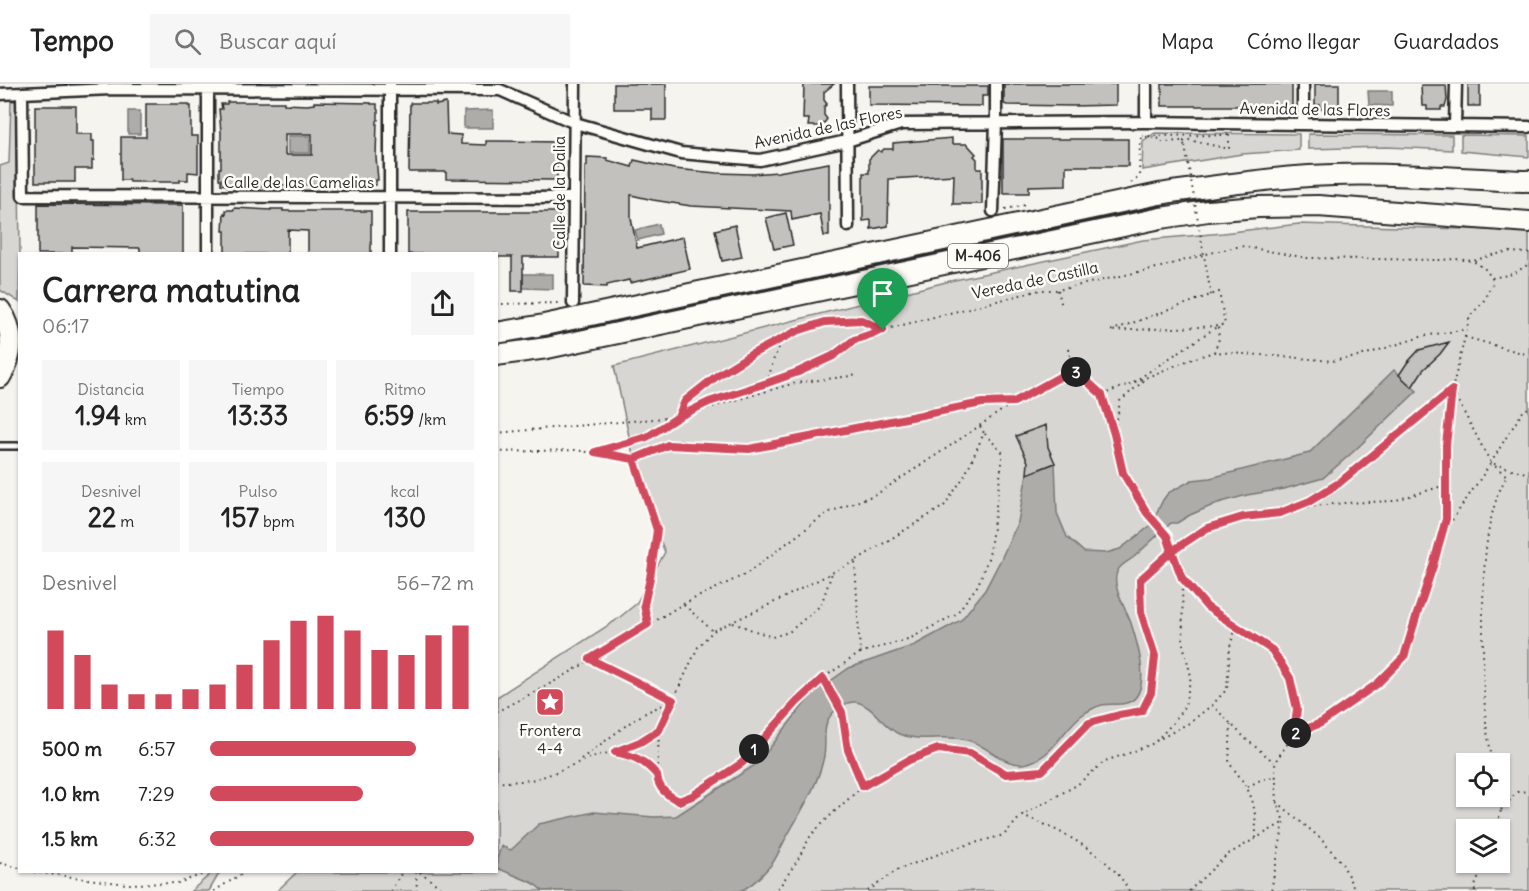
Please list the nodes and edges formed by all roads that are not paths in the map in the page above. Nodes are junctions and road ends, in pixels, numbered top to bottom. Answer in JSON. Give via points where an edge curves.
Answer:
{"nodes":[{"id":1,"x":575,"y":84,"type":"edge"},
{"id":2,"x":847,"y":84,"type":"edge"},
{"id":3,"x":996,"y":84,"type":"edge"},
{"id":4,"x":1146,"y":84,"type":"edge"},
{"id":5,"x":1303,"y":84,"type":"edge"},
{"id":6,"x":1456,"y":84,"type":"edge"},
{"id":7,"x":208,"y":86,"type":"edge"},
{"id":8,"x":390,"y":87,"type":"edge"},
{"id":9,"x":22,"y":93,"type":"junction"},
{"id":10,"x":0,"y":94,"type":"edge"},
{"id":11,"x":996,"y":122,"type":"junction"},
{"id":12,"x":1146,"y":122,"type":"junction"},
{"id":13,"x":574,"y":123,"type":"junction"},
{"id":14,"x":1303,"y":124,"type":"junction"},
{"id":15,"x":1455,"y":125,"type":"junction"},
{"id":16,"x":1529,"y":127,"type":"edge"},
{"id":17,"x":847,"y":141,"type":"junction"},
{"id":18,"x":1461,"y":179,"type":"junction"},
{"id":19,"x":1529,"y":181,"type":"edge"},
{"id":20,"x":1529,"y":186,"type":"edge"},
{"id":21,"x":390,"y":197,"type":"junction"},
{"id":22,"x":207,"y":198,"type":"junction"},
{"id":23,"x":574,"y":198,"type":"junction"},
{"id":24,"x":993,"y":212,"type":"road end"},
{"id":25,"x":1529,"y":222,"type":"edge"},
{"id":26,"x":848,"y":226,"type":"dead end"},
{"id":27,"x":208,"y":252,"type":"edge"},
{"id":28,"x":390,"y":252,"type":"edge"},
{"id":29,"x":573,"y":303,"type":"dead end"},
{"id":30,"x":8,"y":315,"type":"edge"},
{"id":31,"x":498,"y":333,"type":"edge"},
{"id":32,"x":498,"y":355,"type":"edge"},
{"id":33,"x":0,"y":376,"type":"edge"},
{"id":34,"x":18,"y":378,"type":"edge"},
{"id":35,"x":0,"y":382,"type":"edge"},
{"id":36,"x":0,"y":446,"type":"edge"},
{"id":37,"x":18,"y":446,"type":"edge"}],
"edges":[{"from":1,"to":13,"type":"street","name":"Calle de la Dalia"},
{"from":2,"to":17,"type":"street"},
{"from":3,"to":11,"type":"street"},
{"from":4,"to":12,"type":"street"},
{"from":5,"to":14,"type":"street"},
{"from":6,"to":15,"type":"street"},
{"from":7,"to":8,"type":"street","name":"Avenida de las Flores"},
{"from":7,"to":9,"type":"street","name":"Avenida de las Flores"},
{"from":7,"to":22,"type":"street"},
{"from":8,"to":13,"type":"street","name":"Avenida de las Flores","via":[[500,90]]},
{"from":8,"to":21,"type":"street"},
{"from":9,"to":10,"type":"street","name":"Avenida de las Flores"},
{"from":9,"to":22,"type":"street","name":"Calle de las Camelias","via":[[23,196]]},
{"from":11,"to":12,"type":"street","name":"Avenida de las Flores"},
{"from":11,"to":17,"type":"street","name":"Avenida de las Flores","via":[[901,124]]},
{"from":11,"to":24,"type":"street"},
{"from":12,"to":14,"type":"street","name":"Avenida de las Flores"},
{"from":13,"to":17,"type":"street","name":"Avenida de las Flores","via":[[681,153],[760,159]]},
{"from":13,"to":23,"type":"street","name":"Calle de la Dalia"},
{"from":14,"to":15,"type":"street","name":"Avenida de las Flores"},
{"from":15,"to":16,"type":"street","name":"Avenida de las Flores"},
{"from":17,"to":26,"type":"street"},
{"from":18,"to":19,"type":"highway","number":"M-406"},
{"from":18,"to":20,"type":"highway"},
{"from":18,"to":31,"type":"highway","number":"M-406","via":[[1386,174],[1309,176],[1159,194]]},
{"from":21,"to":22,"type":"street","name":"Calle de las Camelias"},
{"from":21,"to":23,"type":"street","name":"Calle de las Camelias"},
{"from":21,"to":28,"type":"street"},
{"from":22,"to":27,"type":"street"},
{"from":23,"to":29,"type":"street","name":"Calle de la Dalia"},
{"from":25,"to":32,"type":"highway","number":"M-406","via":[[1318,206],[1208,211],[547,348]]},
{"from":30,"to":33,"type":"highway","via":[[11,350]]},
{"from":34,"to":35,"type":"highway"},
{"from":36,"to":37,"type":"lane"}]}
